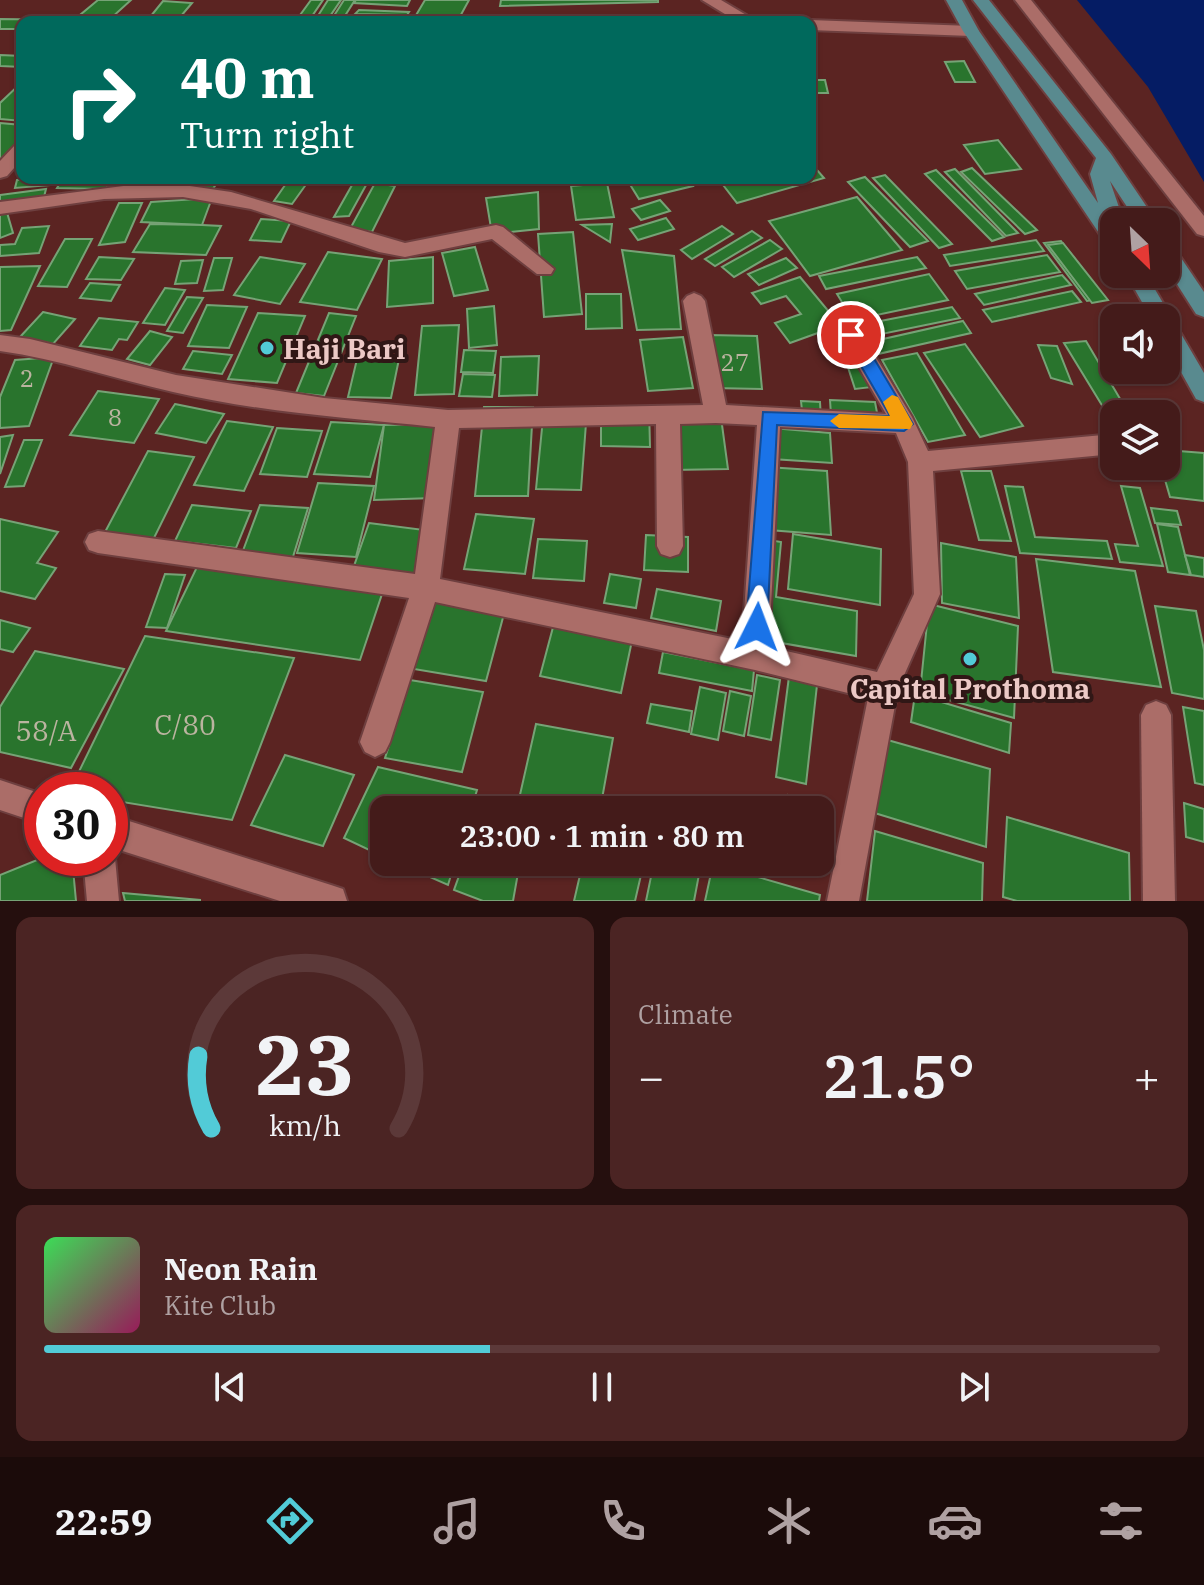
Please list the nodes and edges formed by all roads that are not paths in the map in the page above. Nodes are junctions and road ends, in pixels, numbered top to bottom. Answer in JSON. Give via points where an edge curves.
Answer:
{"nodes":[{"id":1,"x":710,"y":0,"type":"edge"},
{"id":2,"x":954,"y":0,"type":"edge"},
{"id":3,"x":981,"y":0,"type":"edge"},
{"id":4,"x":1023,"y":0,"type":"edge"},
{"id":5,"x":739,"y":16,"type":"edge"},
{"id":6,"x":816,"y":25,"type":"edge"},
{"id":7,"x":971,"y":31,"type":"junction"},
{"id":8,"x":16,"y":155,"type":"edge"},
{"id":9,"x":1105,"y":158,"type":"junction"},
{"id":10,"x":0,"y":172,"type":"edge"},
{"id":11,"x":163,"y":184,"type":"edge"},
{"id":12,"x":0,"y":208,"type":"edge"},
{"id":13,"x":1110,"y":208,"type":"edge"},
{"id":14,"x":1138,"y":208,"type":"edge"},
{"id":15,"x":1100,"y":220,"type":"edge"},
{"id":16,"x":1204,"y":229,"type":"edge"},
{"id":17,"x":544,"y":269,"type":"dead end"},
{"id":18,"x":1180,"y":272,"type":"edge"},
{"id":19,"x":694,"y":301,"type":"dead end"},
{"id":20,"x":1204,"y":309,"type":"edge"},
{"id":21,"x":851,"y":335,"type":"dead end"},
{"id":22,"x":0,"y":343,"type":"edge"},
{"id":23,"x":1180,"y":351,"type":"edge"},
{"id":24,"x":1204,"y":393,"type":"edge"},
{"id":25,"x":716,"y":414,"type":"junction"},
{"id":26,"x":668,"y":415,"type":"junction"},
{"id":27,"x":769,"y":417,"type":"junction"},
{"id":28,"x":448,"y":419,"type":"junction"},
{"id":29,"x":904,"y":424,"type":"junction"},
{"id":30,"x":1100,"y":445,"type":"edge"},
{"id":31,"x":920,"y":462,"type":"junction"},
{"id":32,"x":98,"y":542,"type":"dead end"},
{"id":33,"x":670,"y":546,"type":"dead end"},
{"id":34,"x":426,"y":588,"type":"junction"},
{"id":35,"x":755,"y":657,"type":"junction"},
{"id":36,"x":884,"y":688,"type":"junction"},
{"id":37,"x":1156,"y":715,"type":"dead end"},
{"id":38,"x":375,"y":742,"type":"dead end"},
{"id":39,"x":0,"y":795,"type":"edge"},
{"id":40,"x":24,"y":803,"type":"edge"},
{"id":41,"x":128,"y":837,"type":"edge"},
{"id":42,"x":101,"y":876,"type":"edge"},
{"id":43,"x":103,"y":901,"type":"edge"},
{"id":44,"x":331,"y":901,"type":"edge"},
{"id":45,"x":843,"y":901,"type":"edge"},
{"id":46,"x":1159,"y":901,"type":"edge"}],
"edges":[{"from":1,"to":5,"type":"street"},
{"from":2,"to":7,"type":"main road"},
{"from":3,"to":9,"type":"main road"},
{"from":4,"to":16,"type":"street"},
{"from":6,"to":7,"type":"street"},
{"from":7,"to":15,"type":"main road"},
{"from":8,"to":10,"type":"street"},
{"from":9,"to":13,"type":"main road","via":[[1099,174]]},
{"from":9,"to":14,"type":"main road"},
{"from":11,"to":12,"type":"street"},
{"from":11,"to":17,"type":"street","via":[[264,206],[405,250],[496,232]]},
{"from":18,"to":20,"type":"main road"},
{"from":19,"to":25,"type":"street"},
{"from":21,"to":29,"type":"street"},
{"from":22,"to":28,"type":"street","via":[[176,384]]},
{"from":23,"to":24,"type":"main road"},
{"from":25,"to":26,"type":"street"},
{"from":25,"to":27,"type":"street"},
{"from":26,"to":28,"type":"street"},
{"from":26,"to":33,"type":"street"},
{"from":27,"to":29,"type":"street"},
{"from":27,"to":35,"type":"street"},
{"from":28,"to":34,"type":"street"},
{"from":29,"to":31,"type":"street"},
{"from":30,"to":31,"type":"street"},
{"from":31,"to":36,"type":"street","via":[[927,594]]},
{"from":32,"to":34,"type":"street"},
{"from":34,"to":35,"type":"street"},
{"from":34,"to":38,"type":"street"},
{"from":35,"to":36,"type":"street"},
{"from":36,"to":45,"type":"street"},
{"from":37,"to":46,"type":"street"},
{"from":39,"to":40,"type":"street"},
{"from":41,"to":44,"type":"street"},
{"from":42,"to":43,"type":"street"}]}
